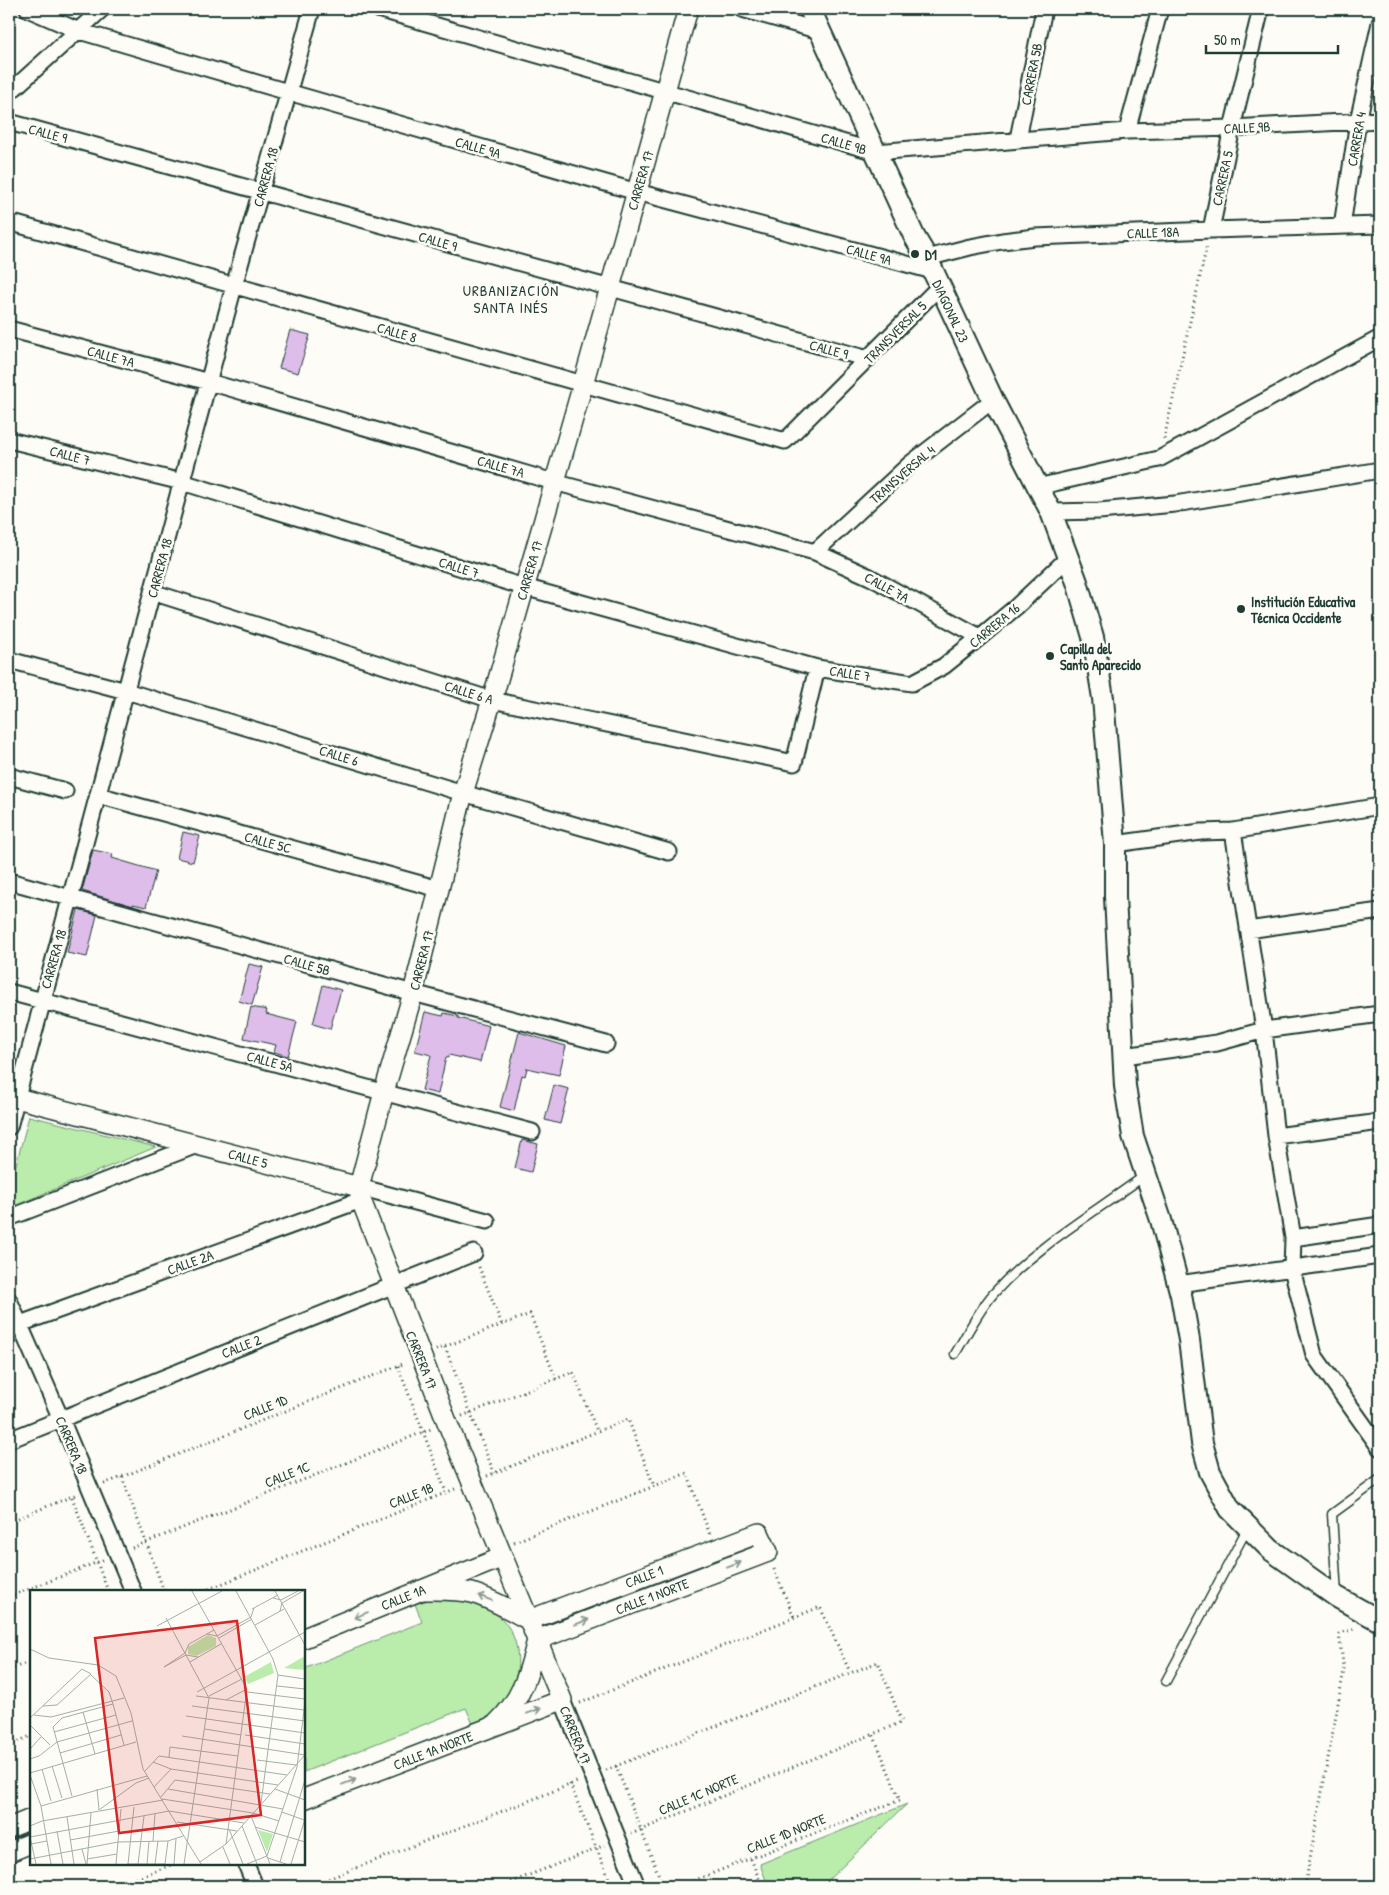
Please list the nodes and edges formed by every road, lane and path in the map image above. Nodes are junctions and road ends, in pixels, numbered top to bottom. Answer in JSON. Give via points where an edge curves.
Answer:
{"nodes":[{"id":1,"x":28,"y":9,"type":"edge"},
{"id":2,"x":102,"y":9,"type":"edge"},
{"id":3,"x":312,"y":9,"type":"edge"},
{"id":4,"x":378,"y":9,"type":"edge"},
{"id":5,"x":688,"y":9,"type":"edge"},
{"id":6,"x":742,"y":9,"type":"edge"},
{"id":7,"x":810,"y":9,"type":"edge"},
{"id":8,"x":1044,"y":9,"type":"edge"},
{"id":9,"x":1160,"y":9,"type":"edge"},
{"id":10,"x":1261,"y":9,"type":"edge"},
{"id":11,"x":1380,"y":22,"type":"edge"},
{"id":12,"x":78,"y":30,"type":"junction"},
{"id":13,"x":820,"y":31,"type":"junction"},
{"id":14,"x":288,"y":92,"type":"junction"},
{"id":15,"x":665,"y":92,"type":"junction"},
{"id":16,"x":9,"y":93,"type":"edge"},
{"id":17,"x":1380,"y":120,"type":"edge"},
{"id":18,"x":1358,"y":121,"type":"junction"},
{"id":19,"x":9,"y":122,"type":"edge"},
{"id":20,"x":1232,"y":128,"type":"junction"},
{"id":21,"x":1127,"y":131,"type":"junction"},
{"id":22,"x":1018,"y":139,"type":"junction"},
{"id":23,"x":876,"y":152,"type":"junction"},
{"id":24,"x":261,"y":191,"type":"junction"},
{"id":25,"x":637,"y":192,"type":"junction"},
{"id":26,"x":9,"y":222,"type":"edge"},
{"id":27,"x":1380,"y":225,"type":"edge"},
{"id":28,"x":1342,"y":226,"type":"junction"},
{"id":29,"x":1211,"y":230,"type":"junction"},
{"id":30,"x":934,"y":272,"type":"junction"},
{"id":31,"x":234,"y":286,"type":"junction"},
{"id":32,"x":609,"y":289,"type":"junction"},
{"id":33,"x":9,"y":329,"type":"edge"},
{"id":34,"x":1380,"y":338,"type":"edge"},
{"id":35,"x":868,"y":359,"type":"junction"},
{"id":36,"x":209,"y":382,"type":"junction"},
{"id":37,"x":584,"y":384,"type":"junction"},
{"id":38,"x":993,"y":400,"type":"junction"},
{"id":39,"x":9,"y":440,"type":"edge"},
{"id":40,"x":785,"y":441,"type":"joint"},
{"id":41,"x":1159,"y":459,"type":"junction"},
{"id":42,"x":1380,"y":470,"type":"edge"},
{"id":43,"x":182,"y":482,"type":"junction"},
{"id":44,"x":554,"y":482,"type":"junction"},
{"id":45,"x":1037,"y":487,"type":"junction"},
{"id":46,"x":1051,"y":512,"type":"junction"},
{"id":47,"x":815,"y":552,"type":"junction"},
{"id":48,"x":1068,"y":558,"type":"junction"},
{"id":49,"x":524,"y":586,"type":"junction"},
{"id":50,"x":152,"y":592,"type":"junction"},
{"id":51,"x":980,"y":637,"type":"junction"},
{"id":52,"x":9,"y":660,"type":"edge"},
{"id":53,"x":818,"y":668,"type":"junction"},
{"id":54,"x":912,"y":683,"type":"joint"},
{"id":55,"x":126,"y":691,"type":"junction"},
{"id":56,"x":492,"y":700,"type":"junction"},
{"id":57,"x":9,"y":776,"type":"edge"},
{"id":58,"x":64,"y":791,"type":"dead end"},
{"id":59,"x":462,"y":792,"type":"junction"},
{"id":60,"x":98,"y":795,"type":"junction"},
{"id":61,"x":1380,"y":806,"type":"edge"},
{"id":62,"x":1233,"y":832,"type":"junction"},
{"id":63,"x":1115,"y":844,"type":"junction"},
{"id":64,"x":669,"y":852,"type":"dead end"},
{"id":65,"x":9,"y":881,"type":"edge"},
{"id":66,"x":439,"y":888,"type":"junction"},
{"id":67,"x":70,"y":897,"type":"junction"},
{"id":68,"x":1380,"y":912,"type":"edge"},
{"id":69,"x":1248,"y":930,"type":"junction"},
{"id":70,"x":9,"y":992,"type":"edge"},
{"id":71,"x":413,"y":993,"type":"junction"},
{"id":72,"x":42,"y":1000,"type":"junction"},
{"id":73,"x":1380,"y":1014,"type":"edge"},
{"id":74,"x":1264,"y":1030,"type":"junction"},
{"id":75,"x":606,"y":1044,"type":"dead end"},
{"id":76,"x":1124,"y":1056,"type":"junction"},
{"id":77,"x":384,"y":1092,"type":"junction"},
{"id":78,"x":13,"y":1097,"type":"edge"},
{"id":79,"x":1380,"y":1122,"type":"edge"},
{"id":80,"x":9,"y":1127,"type":"edge"},
{"id":81,"x":532,"y":1132,"type":"dead end"},
{"id":82,"x":1276,"y":1136,"type":"junction"},
{"id":83,"x":197,"y":1145,"type":"junction"},
{"id":84,"x":1146,"y":1175,"type":"junction"},
{"id":85,"x":360,"y":1194,"type":"junction"},
{"id":86,"x":9,"y":1218,"type":"edge"},
{"id":87,"x":487,"y":1221,"type":"dead end"},
{"id":88,"x":1380,"y":1226,"type":"edge"},
{"id":89,"x":1293,"y":1238,"type":"junction"},
{"id":90,"x":474,"y":1253,"type":"joint"},
{"id":91,"x":1380,"y":1256,"type":"edge"},
{"id":92,"x":1292,"y":1269,"type":"junction"},
{"id":93,"x":1178,"y":1284,"type":"junction"},
{"id":94,"x":393,"y":1285,"type":"junction"},
{"id":95,"x":9,"y":1300,"type":"edge"},
{"id":96,"x":20,"y":1324,"type":"junction"},
{"id":97,"x":502,"y":1325,"type":"junction"},
{"id":98,"x":445,"y":1347,"type":"junction"},
{"id":99,"x":955,"y":1354,"type":"dead end"},
{"id":100,"x":421,"y":1357,"type":"junction"},
{"id":101,"x":398,"y":1366,"type":"junction"},
{"id":102,"x":556,"y":1379,"type":"junction"},
{"id":103,"x":471,"y":1413,"type":"junction"},
{"id":104,"x":61,"y":1419,"type":"junction"},
{"id":105,"x":447,"y":1422,"type":"junction"},
{"id":106,"x":424,"y":1431,"type":"junction"},
{"id":107,"x":597,"y":1431,"type":"junction"},
{"id":108,"x":9,"y":1440,"type":"edge"},
{"id":109,"x":1380,"y":1448,"type":"edge"},
{"id":110,"x":494,"y":1473,"type":"junction"},
{"id":111,"x":122,"y":1477,"type":"junction"},
{"id":112,"x":1380,"y":1478,"type":"edge"},
{"id":113,"x":472,"y":1482,"type":"junction"},
{"id":114,"x":654,"y":1486,"type":"junction"},
{"id":115,"x":90,"y":1489,"type":"junction"},
{"id":116,"x":446,"y":1492,"type":"junction"},
{"id":117,"x":72,"y":1496,"type":"junction"},
{"id":118,"x":9,"y":1522,"type":"edge"},
{"id":119,"x":1248,"y":1527,"type":"junction"},
{"id":120,"x":146,"y":1543,"type":"junction"},
{"id":121,"x":715,"y":1549,"type":"junction"},
{"id":122,"x":501,"y":1552,"type":"junction"},
{"id":123,"x":768,"y":1552,"type":"junction"},
{"id":124,"x":118,"y":1554,"type":"junction"},
{"id":125,"x":97,"y":1563,"type":"junction"},
{"id":126,"x":108,"y":1590,"type":"edge"},
{"id":127,"x":133,"y":1590,"type":"edge"},
{"id":128,"x":164,"y":1590,"type":"edge"},
{"id":129,"x":206,"y":1590,"type":"edge"},
{"id":130,"x":421,"y":1590,"type":"junction"},
{"id":131,"x":9,"y":1597,"type":"edge"},
{"id":132,"x":1337,"y":1597,"type":"junction"},
{"id":133,"x":794,"y":1617,"type":"junction"},
{"id":134,"x":529,"y":1620,"type":"junction"},
{"id":135,"x":1379,"y":1620,"type":"edge"},
{"id":136,"x":305,"y":1638,"type":"edge"},
{"id":137,"x":537,"y":1640,"type":"junction"},
{"id":138,"x":30,"y":1661,"type":"edge"},
{"id":139,"x":878,"y":1662,"type":"dead end"},
{"id":140,"x":9,"y":1670,"type":"edge"},
{"id":141,"x":850,"y":1672,"type":"dead end"},
{"id":142,"x":1166,"y":1681,"type":"dead end"},
{"id":143,"x":563,"y":1704,"type":"junction"},
{"id":144,"x":492,"y":1727,"type":"junction"},
{"id":145,"x":873,"y":1734,"type":"junction"},
{"id":146,"x":30,"y":1736,"type":"edge"},
{"id":147,"x":9,"y":1745,"type":"edge"},
{"id":148,"x":616,"y":1766,"type":"dead end"},
{"id":149,"x":570,"y":1784,"type":"dead end"},
{"id":150,"x":305,"y":1799,"type":"edge"},
{"id":151,"x":30,"y":1819,"type":"edge"},
{"id":152,"x":9,"y":1828,"type":"edge"},
{"id":153,"x":641,"y":1830,"type":"junction"},
{"id":154,"x":618,"y":1840,"type":"junction"},
{"id":155,"x":30,"y":1843,"type":"edge"},
{"id":156,"x":597,"y":1848,"type":"junction"},
{"id":157,"x":9,"y":1852,"type":"edge"},
{"id":158,"x":751,"y":1859,"type":"junction"},
{"id":159,"x":170,"y":1865,"type":"edge"},
{"id":160,"x":246,"y":1865,"type":"edge"},
{"id":161,"x":118,"y":1886,"type":"edge"},
{"id":162,"x":255,"y":1886,"type":"edge"},
{"id":163,"x":502,"y":1886,"type":"edge"},
{"id":164,"x":612,"y":1886,"type":"edge"},
{"id":165,"x":637,"y":1886,"type":"edge"},
{"id":166,"x":663,"y":1886,"type":"edge"},
{"id":167,"x":680,"y":1886,"type":"edge"},
{"id":168,"x":762,"y":1886,"type":"edge"},
{"id":169,"x":1305,"y":1886,"type":"edge"}],
"edges":[{"from":1,"to":12,"type":"street","name":"CALLE 9A"},
{"from":2,"to":12,"type":"street"},
{"from":3,"to":14,"type":"street","name":"CARRERA 18"},
{"from":4,"to":15,"type":"street","name":"CALLE 9B"},
{"from":5,"to":15,"type":"street","name":"CARRERA 17"},
{"from":6,"to":13,"type":"street"},
{"from":7,"to":13,"type":"main road","name":"DIAGONAL 23"},
{"from":8,"to":22,"type":"street","name":"CARRERA 5B"},
{"from":9,"to":21,"type":"street"},
{"from":10,"to":20,"type":"street","name":"CARRERA 5"},
{"from":11,"to":18,"type":"street","name":"CARRERA 4"},
{"from":12,"to":14,"type":"street","name":"CALLE 9A"},
{"from":12,"to":16,"type":"street"},
{"from":13,"to":23,"type":"main road","name":"DIAGONAL 23"},
{"from":14,"to":24,"type":"street","name":"CARRERA 18"},
{"from":14,"to":25,"type":"street","name":"CALLE 9A"},
{"from":15,"to":23,"type":"street","name":"CALLE 9B"},
{"from":15,"to":25,"type":"street","name":"CARRERA 17"},
{"from":17,"to":18,"type":"street","name":"CALLE 9B"},
{"from":18,"to":20,"type":"street","name":"CALLE 9B"},
{"from":18,"to":28,"type":"street","name":"CARRERA 4"},
{"from":19,"to":24,"type":"street","name":"CALLE 9"},
{"from":20,"to":21,"type":"street","name":"CALLE 9B"},
{"from":20,"to":29,"type":"street","name":"CARRERA 5"},
{"from":21,"to":22,"type":"street","name":"CALLE 9B"},
{"from":22,"to":23,"type":"street","name":"CALLE 9B"},
{"from":23,"to":30,"type":"main road","name":"DIAGONAL 23"},
{"from":24,"to":31,"type":"street","name":"CARRERA 18"},
{"from":24,"to":32,"type":"street","name":"CALLE 9"},
{"from":25,"to":30,"type":"street","name":"CALLE 9A"},
{"from":25,"to":32,"type":"street","name":"CARRERA 17"},
{"from":26,"to":31,"type":"street","name":"CALLE 8"},
{"from":27,"to":28,"type":"street","name":"CALLE 18A"},
{"from":28,"to":29,"type":"street","name":"CALLE 18A"},
{"from":29,"to":30,"type":"street","name":"CALLE 18A","via":[[1002,241]]},
{"from":29,"to":41,"type":"path"},
{"from":30,"to":35,"type":"street","name":"TRANSVERSAL 5"},
{"from":30,"to":38,"type":"main road","name":"DIAGONAL 23"},
{"from":31,"to":36,"type":"street","name":"CARRERA 18"},
{"from":31,"to":37,"type":"street","name":"CALLE 8"},
{"from":32,"to":35,"type":"street","name":"CALLE 9"},
{"from":32,"to":37,"type":"street","name":"CARRERA 17"},
{"from":33,"to":36,"type":"street","name":"CALLE 7A"},
{"from":34,"to":41,"type":"street"},
{"from":35,"to":40,"type":"street","name":"TRANSVERSAL 5"},
{"from":36,"to":43,"type":"street","name":"CARRERA 18"},
{"from":36,"to":44,"type":"street","name":"CALLE 7A"},
{"from":37,"to":40,"type":"street","name":"CALLE 8"},
{"from":37,"to":44,"type":"street","name":"CARRERA 17"},
{"from":38,"to":45,"type":"main road","name":"DIAGONAL 23"},
{"from":38,"to":47,"type":"street","name":"TRANSVERSAL 4","via":[[910,464]]},
{"from":39,"to":43,"type":"street","name":"CALLE 7"},
{"from":41,"to":45,"type":"street"},
{"from":42,"to":46,"type":"street","via":[[1175,504]]},
{"from":43,"to":49,"type":"street","name":"CALLE 7"},
{"from":43,"to":50,"type":"street","name":"CARRERA 18"},
{"from":44,"to":47,"type":"street","name":"CALLE 7A"},
{"from":44,"to":49,"type":"street","name":"CARRERA 17"},
{"from":45,"to":46,"type":"main road","name":"DIAGONAL 23"},
{"from":46,"to":48,"type":"main road","name":"DIAGONAL 23"},
{"from":47,"to":51,"type":"street","name":"CALLE 7A","via":[[870,577]]},
{"from":48,"to":51,"type":"street","name":"CARRERA 16"},
{"from":48,"to":63,"type":"main road","name":"DIAGONAL 23","via":[[1093,638],[1103,698]]},
{"from":49,"to":53,"type":"street","name":"CALLE 7"},
{"from":49,"to":56,"type":"street","name":"CARRERA 17"},
{"from":50,"to":55,"type":"street","name":"CARRERA 18"},
{"from":50,"to":56,"type":"street","name":"CALLE 6 A"},
{"from":51,"to":54,"type":"street","name":"CARRERA 16","via":[[944,666]]},
{"from":52,"to":55,"type":"street","name":"CALLE 6"},
{"from":53,"to":54,"type":"street","name":"CALLE 7"},
{"from":53,"to":56,"type":"street","name":"CALLE 6 A","via":[[794,763]]},
{"from":55,"to":59,"type":"street","name":"CALLE 6"},
{"from":55,"to":60,"type":"street","name":"CARRERA 18"},
{"from":56,"to":59,"type":"street","name":"CARRERA 17"},
{"from":57,"to":58,"type":"street"},
{"from":59,"to":64,"type":"street","name":"CALLE 6"},
{"from":59,"to":66,"type":"street","name":"CARRERA 17"},
{"from":60,"to":66,"type":"street","name":"CALLE 5C"},
{"from":60,"to":67,"type":"street","name":"CARRERA 18"},
{"from":61,"to":62,"type":"street"},
{"from":62,"to":63,"type":"street","via":[[1200,832]]},
{"from":62,"to":69,"type":"street"},
{"from":63,"to":76,"type":"main road","name":"DIAGONAL 23"},
{"from":65,"to":67,"type":"street","name":"CALLE 5B"},
{"from":66,"to":71,"type":"street","name":"CARRERA 17"},
{"from":67,"to":71,"type":"street","name":"CALLE 5B"},
{"from":67,"to":72,"type":"street","name":"CARRERA 18"},
{"from":68,"to":69,"type":"street"},
{"from":69,"to":74,"type":"street"},
{"from":70,"to":72,"type":"street","name":"CALLE 5A"},
{"from":71,"to":75,"type":"street","name":"CALLE 5B"},
{"from":71,"to":77,"type":"street","name":"CARRERA 17"},
{"from":72,"to":77,"type":"street","name":"CALLE 5A"},
{"from":72,"to":78,"type":"street","name":"CARRERA 18"},
{"from":73,"to":74,"type":"street"},
{"from":74,"to":76,"type":"street","via":[[1217,1043]]},
{"from":74,"to":82,"type":"street"},
{"from":76,"to":84,"type":"main road","name":"DIAGONAL 23","via":[[1133,1136]]},
{"from":77,"to":81,"type":"street","name":"CALLE 5A"},
{"from":77,"to":85,"type":"street","name":"CARRERA 17"},
{"from":78,"to":80,"type":"street","name":"CARRERA 18"},
{"from":78,"to":83,"type":"street","name":"CALLE 5"},
{"from":79,"to":82,"type":"street"},
{"from":82,"to":89,"type":"street"},
{"from":83,"to":85,"type":"street","name":"CALLE 5"},
{"from":83,"to":86,"type":"street"},
{"from":84,"to":93,"type":"main road","name":"DIAGONAL 23"},
{"from":84,"to":99,"type":"lane","via":[[1014,1273],[993,1295]]},
{"from":85,"to":87,"type":"street","name":"CALLE 5"},
{"from":85,"to":94,"type":"street","name":"CARRERA 17"},
{"from":85,"to":96,"type":"street","name":"CALLE 2A"},
{"from":88,"to":89,"type":"street"},
{"from":89,"to":92,"type":"street"},
{"from":90,"to":94,"type":"street","name":"CALLE 2"},
{"from":90,"to":97,"type":"path"},
{"from":91,"to":92,"type":"street"},
{"from":92,"to":93,"type":"street"},
{"from":92,"to":109,"type":"street","via":[[1314,1356]]},
{"from":93,"to":119,"type":"main road","name":"DIAGONAL 23","via":[[1189,1340],[1202,1443],[1210,1472],[1230,1509]]},
{"from":94,"to":100,"type":"street","name":"CARRERA 17"},
{"from":94,"to":104,"type":"street","name":"CALLE 2"},
{"from":95,"to":96,"type":"street","name":"CARRERA 18"},
{"from":96,"to":104,"type":"street","name":"CARRERA 18"},
{"from":97,"to":98,"type":"path","name":"CALLE 1D"},
{"from":97,"to":102,"type":"path","name":"CALLE 1D","via":[[530,1314]]},
{"from":98,"to":100,"type":"path","name":"CALLE 1D"},
{"from":98,"to":103,"type":"path"},
{"from":100,"to":101,"type":"path","name":"CALLE 1D"},
{"from":100,"to":105,"type":"street","name":"CARRERA 17"},
{"from":101,"to":106,"type":"path"},
{"from":101,"to":111,"type":"path","name":"CALLE 1D"},
{"from":102,"to":103,"type":"path","name":"CALLE 1C"},
{"from":102,"to":107,"type":"path","name":"CALLE 1C","via":[[573,1372]]},
{"from":103,"to":105,"type":"path","name":"CALLE 1C"},
{"from":103,"to":110,"type":"path"},
{"from":104,"to":108,"type":"street","name":"CALLE 2"},
{"from":104,"to":115,"type":"street","name":"CARRERA 18"},
{"from":105,"to":106,"type":"path","name":"CALLE 1C"},
{"from":105,"to":113,"type":"street","name":"CARRERA 17"},
{"from":106,"to":116,"type":"path"},
{"from":106,"to":120,"type":"path","name":"CALLE 1C"},
{"from":107,"to":110,"type":"path","name":"CALLE 1B"},
{"from":107,"to":114,"type":"path","name":"CALLE 1B","via":[[628,1419]]},
{"from":110,"to":113,"type":"path","name":"CALLE 1B"},
{"from":111,"to":115,"type":"path","name":"CALLE 1D"},
{"from":111,"to":120,"type":"path"},
{"from":112,"to":132,"type":"lane","via":[[1332,1514]]},
{"from":113,"to":116,"type":"path","name":"CALLE 1B"},
{"from":113,"to":122,"type":"street","name":"CARRERA 17"},
{"from":114,"to":121,"type":"path","via":[[687,1473]]},
{"from":114,"to":122,"type":"path"},
{"from":115,"to":117,"type":"path","name":"CALLE 1D"},
{"from":115,"to":124,"type":"street","name":"CARRERA 18"},
{"from":116,"to":129,"type":"path","name":"CALLE 1B"},
{"from":117,"to":118,"type":"path","name":"CALLE 1D"},
{"from":117,"to":125,"type":"path"},
{"from":119,"to":132,"type":"main road","name":"DIAGONAL 23","via":[[1271,1550]]},
{"from":119,"to":142,"type":"lane"},
{"from":120,"to":124,"type":"path","name":"CALLE 1C"},
{"from":120,"to":128,"type":"path"},
{"from":121,"to":123,"type":"street","name":"CALLE 1","via":[[759,1533]]},
{"from":121,"to":134,"type":"street","name":"CALLE 1"},
{"from":122,"to":130,"type":"street","name":"CALLE 1A"},
{"from":122,"to":134,"type":"street","name":"CARRERA 17"},
{"from":123,"to":133,"type":"path"},
{"from":137,"to":123,"type":"street","name":"CALLE 1 NORTE","one_way":true},
{"from":124,"to":125,"type":"path","name":"CALLE 1C"},
{"from":124,"to":127,"type":"street","name":"CARRERA 18"},
{"from":125,"to":126,"type":"path"},
{"from":125,"to":131,"type":"path","name":"CALLE 1C"},
{"from":134,"to":130,"type":"street","one_way":true,"via":[[471,1593]]},
{"from":130,"to":136,"type":"street","name":"CALLE 1A","one_way":true},
{"from":132,"to":135,"type":"main road","name":"DIAGONAL 23"},
{"from":133,"to":141,"type":"path","via":[[820,1607]]},
{"from":133,"to":143,"type":"path"},
{"from":134,"to":137,"type":"street","name":"CARRERA 17"},
{"from":135,"to":169,"type":"path","via":[[1339,1634],[1344,1670]]},
{"from":137,"to":143,"type":"street","name":"CARRERA 17"},
{"from":137,"to":144,"type":"street","via":[[519,1695],[508,1713]]},
{"from":138,"to":140,"type":"path"},
{"from":139,"to":145,"type":"path","name":"CALLE 1C NORTE","via":[[902,1722]]},
{"from":144,"to":143,"type":"street","name":"CALLE 1A NORTE","one_way":true},
{"from":143,"to":154,"type":"street","name":"CARRERA 17"},
{"from":150,"to":144,"type":"street","name":"CALLE 1A NORTE","one_way":true},
{"from":145,"to":153,"type":"path","name":"CALLE 1C NORTE"},
{"from":145,"to":158,"type":"path","name":"CALLE 1D NORTE","via":[[900,1800]]},
{"from":146,"to":147,"type":"path"},
{"from":148,"to":153,"type":"path"},
{"from":149,"to":156,"type":"path"},
{"from":151,"to":152,"type":"street"},
{"from":153,"to":154,"type":"path","name":"CALLE 1C NORTE"},
{"from":153,"to":166,"type":"path"},
{"from":154,"to":156,"type":"path","name":"CALLE 1C NORTE"},
{"from":154,"to":165,"type":"street","name":"CARRERA 17"},
{"from":155,"to":157,"type":"street"},
{"from":156,"to":163,"type":"path","name":"CALLE 1C NORTE"},
{"from":156,"to":164,"type":"path"},
{"from":158,"to":167,"type":"path","name":"CALLE 1D NORTE"},
{"from":158,"to":168,"type":"path"},
{"from":159,"to":161,"type":"path"},
{"from":160,"to":162,"type":"street"}]}
